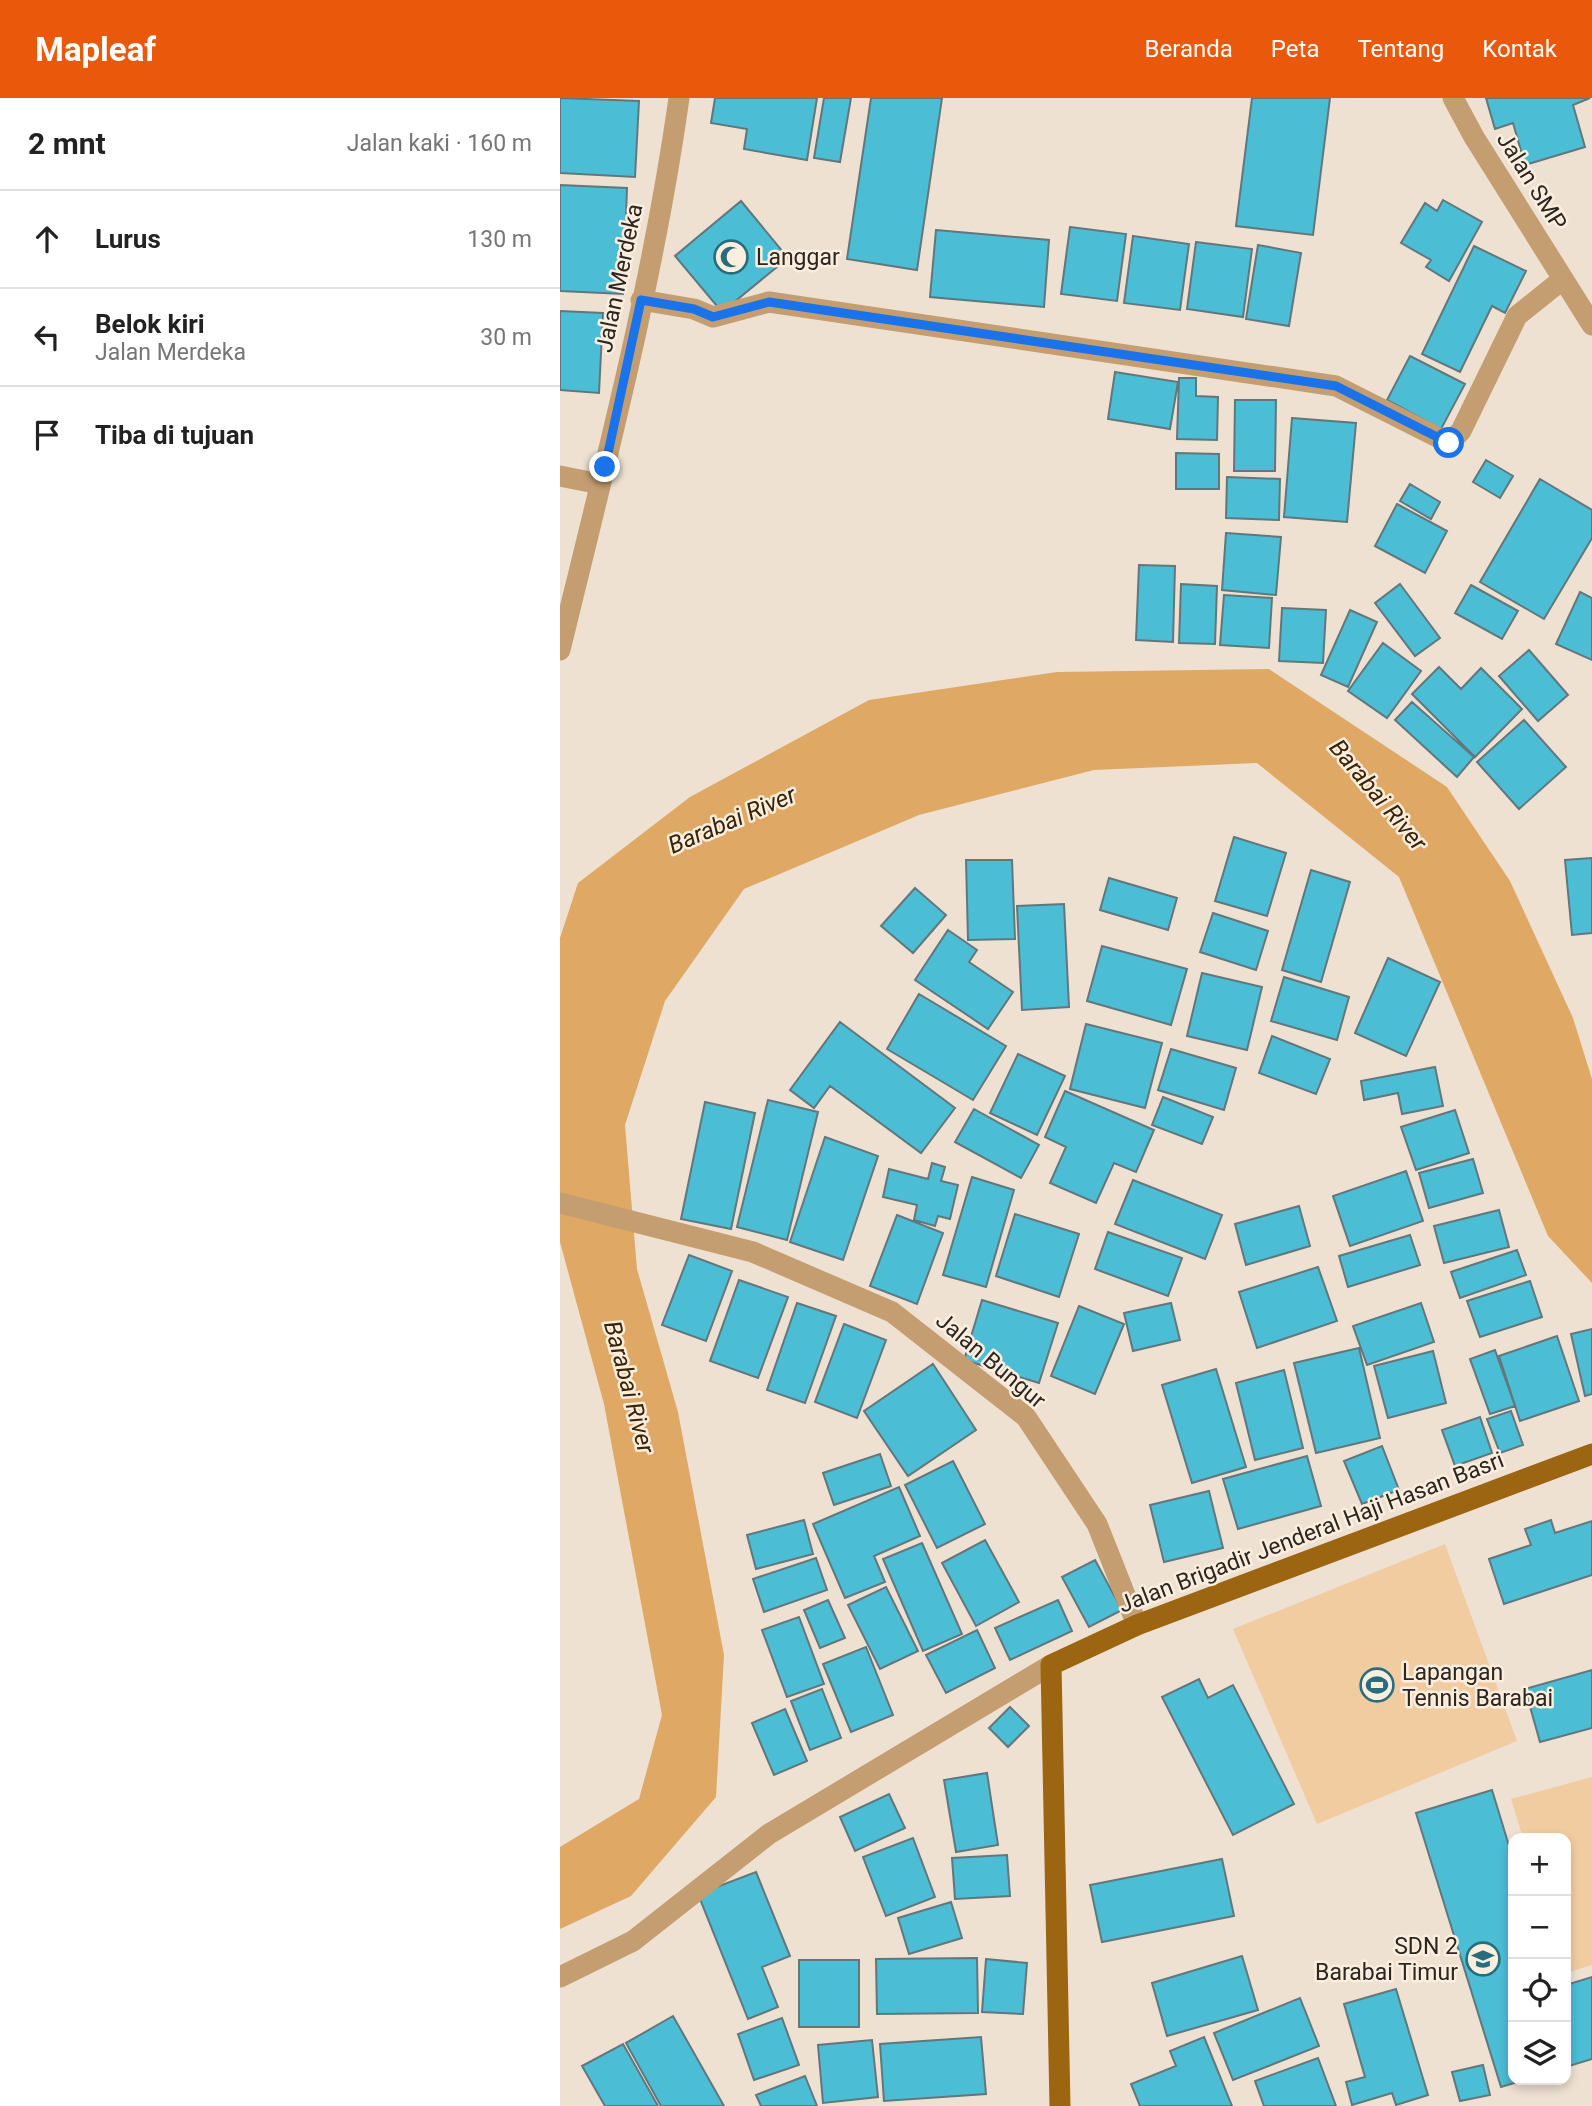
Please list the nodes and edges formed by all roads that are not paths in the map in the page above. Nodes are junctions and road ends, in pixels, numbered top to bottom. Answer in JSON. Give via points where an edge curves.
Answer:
{"nodes":[{"id":1,"x":679,"y":98,"type":"edge"},
{"id":2,"x":1453,"y":98,"type":"edge"},
{"id":3,"x":1563,"y":279,"type":"junction"},
{"id":4,"x":641,"y":300,"type":"junction"},
{"id":5,"x":1592,"y":325,"type":"edge"},
{"id":6,"x":560,"y":476,"type":"edge"},
{"id":7,"x":603,"y":476,"type":"junction"},
{"id":8,"x":560,"y":650,"type":"edge"},
{"id":9,"x":560,"y":1203,"type":"edge"},
{"id":10,"x":1592,"y":1454,"type":"edge"},
{"id":11,"x":1137,"y":1625,"type":"junction"},
{"id":12,"x":1051,"y":1665,"type":"junction"},
{"id":13,"x":560,"y":1978,"type":"edge"},
{"id":14,"x":1060,"y":2106,"type":"edge"}],
"edges":[{"from":1,"to":4,"type":"street","name":"Jalan Merdeka"},
{"from":2,"to":3,"type":"street","name":"Jalan SMP"},
{"from":3,"to":4,"type":"street","via":[[1517,316],[1461,431],[1449,443],[1336,386],[769,302],[713,317]]},
{"from":3,"to":5,"type":"street","name":"Jalan SMP"},
{"from":4,"to":7,"type":"street","name":"Jalan Merdeka"},
{"from":6,"to":7,"type":"street"},
{"from":7,"to":8,"type":"street","name":"Jalan Merdeka"},
{"from":9,"to":11,"type":"street","name":"Jalan Bungur","via":[[753,1252],[892,1312],[1026,1417],[1097,1524]]},
{"from":10,"to":11,"type":"main road","name":"Jalan Brigadir Jenderal Haji Hasan Basri"},
{"from":11,"to":12,"type":"main road","name":"Jalan Brigadir Jenderal Haji Hasan Basri"},
{"from":12,"to":13,"type":"street","via":[[769,1834],[633,1941]]},
{"from":12,"to":14,"type":"main road"}]}
